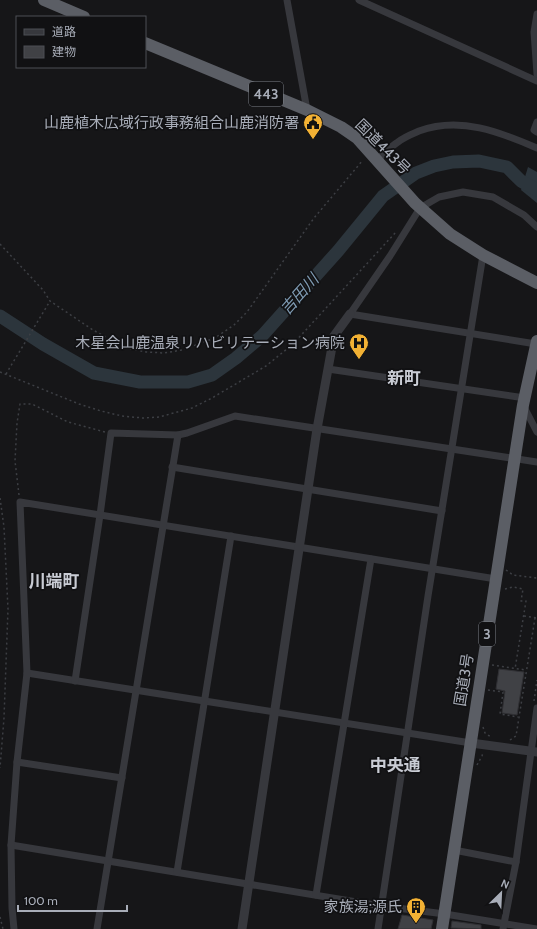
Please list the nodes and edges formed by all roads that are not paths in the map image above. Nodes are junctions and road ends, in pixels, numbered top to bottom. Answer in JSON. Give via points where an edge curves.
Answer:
{"nodes":[{"id":1,"x":44,"y":0,"type":"edge"},
{"id":2,"x":287,"y":0,"type":"edge"},
{"id":3,"x":359,"y":0,"type":"edge"},
{"id":4,"x":537,"y":14,"type":"edge"},
{"id":5,"x":82,"y":16,"type":"edge"},
{"id":6,"x":146,"y":43,"type":"edge"},
{"id":7,"x":537,"y":74,"type":"edge"},
{"id":8,"x":537,"y":81,"type":"edge"},
{"id":9,"x":307,"y":110,"type":"junction"},
{"id":10,"x":537,"y":122,"type":"edge"},
{"id":11,"x":537,"y":132,"type":"edge"},
{"id":12,"x":537,"y":148,"type":"edge"},
{"id":13,"x":374,"y":156,"type":"junction"},
{"id":14,"x":417,"y":206,"type":"junction"},
{"id":15,"x":537,"y":227,"type":"edge"},
{"id":16,"x":483,"y":256,"type":"junction"},
{"id":17,"x":537,"y":283,"type":"edge"},
{"id":18,"x":350,"y":314,"type":"junction"},
{"id":19,"x":470,"y":333,"type":"junction"},
{"id":20,"x":537,"y":343,"type":"edge"},
{"id":21,"x":328,"y":369,"type":"junction"},
{"id":22,"x":461,"y":388,"type":"junction"},
{"id":23,"x":524,"y":402,"type":"junction"},
{"id":24,"x":317,"y":429,"type":"junction"},
{"id":25,"x":537,"y":432,"type":"edge"},
{"id":26,"x":178,"y":435,"type":"junction"},
{"id":27,"x":451,"y":449,"type":"junction"},
{"id":28,"x":514,"y":458,"type":"junction"},
{"id":29,"x":537,"y":462,"type":"edge"},
{"id":30,"x":172,"y":467,"type":"junction"},
{"id":31,"x":308,"y":489,"type":"junction"},
{"id":32,"x":442,"y":511,"type":"junction"},
{"id":33,"x":100,"y":515,"type":"junction"},
{"id":34,"x":163,"y":525,"type":"junction"},
{"id":35,"x":231,"y":536,"type":"junction"},
{"id":36,"x":299,"y":547,"type":"junction"},
{"id":37,"x":371,"y":559,"type":"junction"},
{"id":38,"x":432,"y":569,"type":"junction"},
{"id":39,"x":500,"y":576,"type":"junction"},
{"id":40,"x":27,"y":673,"type":"junction"},
{"id":41,"x":75,"y":680,"type":"junction"},
{"id":42,"x":136,"y":690,"type":"junction"},
{"id":43,"x":205,"y":701,"type":"junction"},
{"id":44,"x":537,"y":708,"type":"edge"},
{"id":45,"x":274,"y":712,"type":"junction"},
{"id":46,"x":344,"y":723,"type":"junction"},
{"id":47,"x":407,"y":734,"type":"junction"},
{"id":48,"x":471,"y":743,"type":"junction"},
{"id":49,"x":534,"y":751,"type":"edge"},
{"id":50,"x":17,"y":762,"type":"junction"},
{"id":51,"x":122,"y":778,"type":"junction"},
{"id":52,"x":11,"y":845,"type":"junction"},
{"id":53,"x":454,"y":850,"type":"junction"},
{"id":54,"x":109,"y":861,"type":"junction"},
{"id":55,"x":516,"y":862,"type":"junction"},
{"id":56,"x":177,"y":872,"type":"junction"},
{"id":57,"x":248,"y":884,"type":"junction"},
{"id":58,"x":316,"y":895,"type":"junction"},
{"id":59,"x":381,"y":906,"type":"junction"},
{"id":60,"x":445,"y":914,"type":"junction"},
{"id":61,"x":503,"y":926,"type":"edge"},
{"id":62,"x":14,"y":929,"type":"edge"},
{"id":63,"x":98,"y":929,"type":"edge"},
{"id":64,"x":242,"y":929,"type":"edge"},
{"id":65,"x":378,"y":929,"type":"edge"},
{"id":66,"x":442,"y":929,"type":"edge"},
{"id":67,"x":537,"y":929,"type":"edge"}],
"edges":[{"from":1,"to":5,"type":"highway"},
{"from":2,"to":9,"type":"street"},
{"from":3,"to":8,"type":"street"},
{"from":4,"to":7,"type":"street","via":[[534,32]]},
{"from":6,"to":9,"type":"highway","name":"国道443号","number":"443"},
{"from":9,"to":13,"type":"highway","name":"国道443号","number":"443","via":[[341,127],[357,138]]},
{"from":10,"to":11,"type":"street","via":[[534,130]]},
{"from":12,"to":13,"type":"street","via":[[500,133],[472,126],[448,124],[431,126],[411,134]]},
{"from":13,"to":14,"type":"highway","name":"国道443号","number":"443"},
{"from":14,"to":15,"type":"street","via":[[439,197],[463,192],[477,194],[493,197]]},
{"from":14,"to":16,"type":"highway","name":"国道443号","number":"443","via":[[450,234]]},
{"from":14,"to":18,"type":"street","via":[[390,256]]},
{"from":16,"to":17,"type":"highway","name":"国道443号","number":"443"},
{"from":16,"to":19,"type":"street"},
{"from":18,"to":19,"type":"street"},
{"from":18,"to":21,"type":"street","via":[[334,336]]},
{"from":19,"to":20,"type":"street"},
{"from":19,"to":22,"type":"street"},
{"from":20,"to":23,"type":"highway","name":"国道3号","number":"3"},
{"from":21,"to":22,"type":"street"},
{"from":21,"to":24,"type":"street"},
{"from":22,"to":23,"type":"street"},
{"from":22,"to":27,"type":"street"},
{"from":23,"to":25,"type":"street"},
{"from":23,"to":28,"type":"highway","name":"国道3号","number":"3"},
{"from":24,"to":26,"type":"street","via":[[235,416]]},
{"from":24,"to":27,"type":"street"},
{"from":24,"to":31,"type":"street"},
{"from":26,"to":30,"type":"street"},
{"from":26,"to":33,"type":"street","via":[[110,433]]},
{"from":27,"to":28,"type":"street"},
{"from":27,"to":32,"type":"street"},
{"from":28,"to":29,"type":"street"},
{"from":28,"to":39,"type":"highway","name":"国道3号","number":"3"},
{"from":30,"to":31,"type":"street"},
{"from":30,"to":34,"type":"street"},
{"from":31,"to":32,"type":"street"},
{"from":31,"to":36,"type":"street"},
{"from":32,"to":38,"type":"street"},
{"from":33,"to":34,"type":"street"},
{"from":33,"to":40,"type":"street","via":[[20,502]]},
{"from":33,"to":41,"type":"street"},
{"from":34,"to":35,"type":"street"},
{"from":34,"to":42,"type":"street"},
{"from":35,"to":36,"type":"street"},
{"from":35,"to":43,"type":"street"},
{"from":36,"to":37,"type":"street"},
{"from":36,"to":45,"type":"street"},
{"from":37,"to":38,"type":"street"},
{"from":37,"to":46,"type":"street"},
{"from":38,"to":39,"type":"street"},
{"from":38,"to":47,"type":"street"},
{"from":39,"to":48,"type":"highway","name":"国道3号","number":"3"},
{"from":40,"to":41,"type":"street"},
{"from":40,"to":50,"type":"street"},
{"from":41,"to":42,"type":"street"},
{"from":42,"to":43,"type":"street"},
{"from":42,"to":51,"type":"street"},
{"from":43,"to":45,"type":"street"},
{"from":43,"to":56,"type":"street"},
{"from":44,"to":49,"type":"street"},
{"from":45,"to":46,"type":"street"},
{"from":45,"to":57,"type":"street"},
{"from":46,"to":47,"type":"street"},
{"from":46,"to":58,"type":"street"},
{"from":47,"to":48,"type":"street"},
{"from":47,"to":59,"type":"street"},
{"from":48,"to":49,"type":"street"},
{"from":48,"to":53,"type":"highway","name":"国道3号","number":"3"},
{"from":49,"to":55,"type":"street"},
{"from":50,"to":51,"type":"street"},
{"from":50,"to":52,"type":"street"},
{"from":51,"to":54,"type":"street"},
{"from":52,"to":54,"type":"street"},
{"from":52,"to":62,"type":"street"},
{"from":53,"to":55,"type":"street"},
{"from":53,"to":60,"type":"highway","name":"国道3号","number":"3"},
{"from":54,"to":56,"type":"street"},
{"from":54,"to":63,"type":"street"},
{"from":55,"to":61,"type":"street"},
{"from":56,"to":57,"type":"street"},
{"from":57,"to":58,"type":"street"},
{"from":57,"to":64,"type":"street"},
{"from":58,"to":59,"type":"street"},
{"from":59,"to":60,"type":"street"},
{"from":59,"to":65,"type":"street"},
{"from":60,"to":61,"type":"street"},
{"from":60,"to":66,"type":"highway","name":"国道3号","number":"3"},
{"from":61,"to":67,"type":"street"}]}
